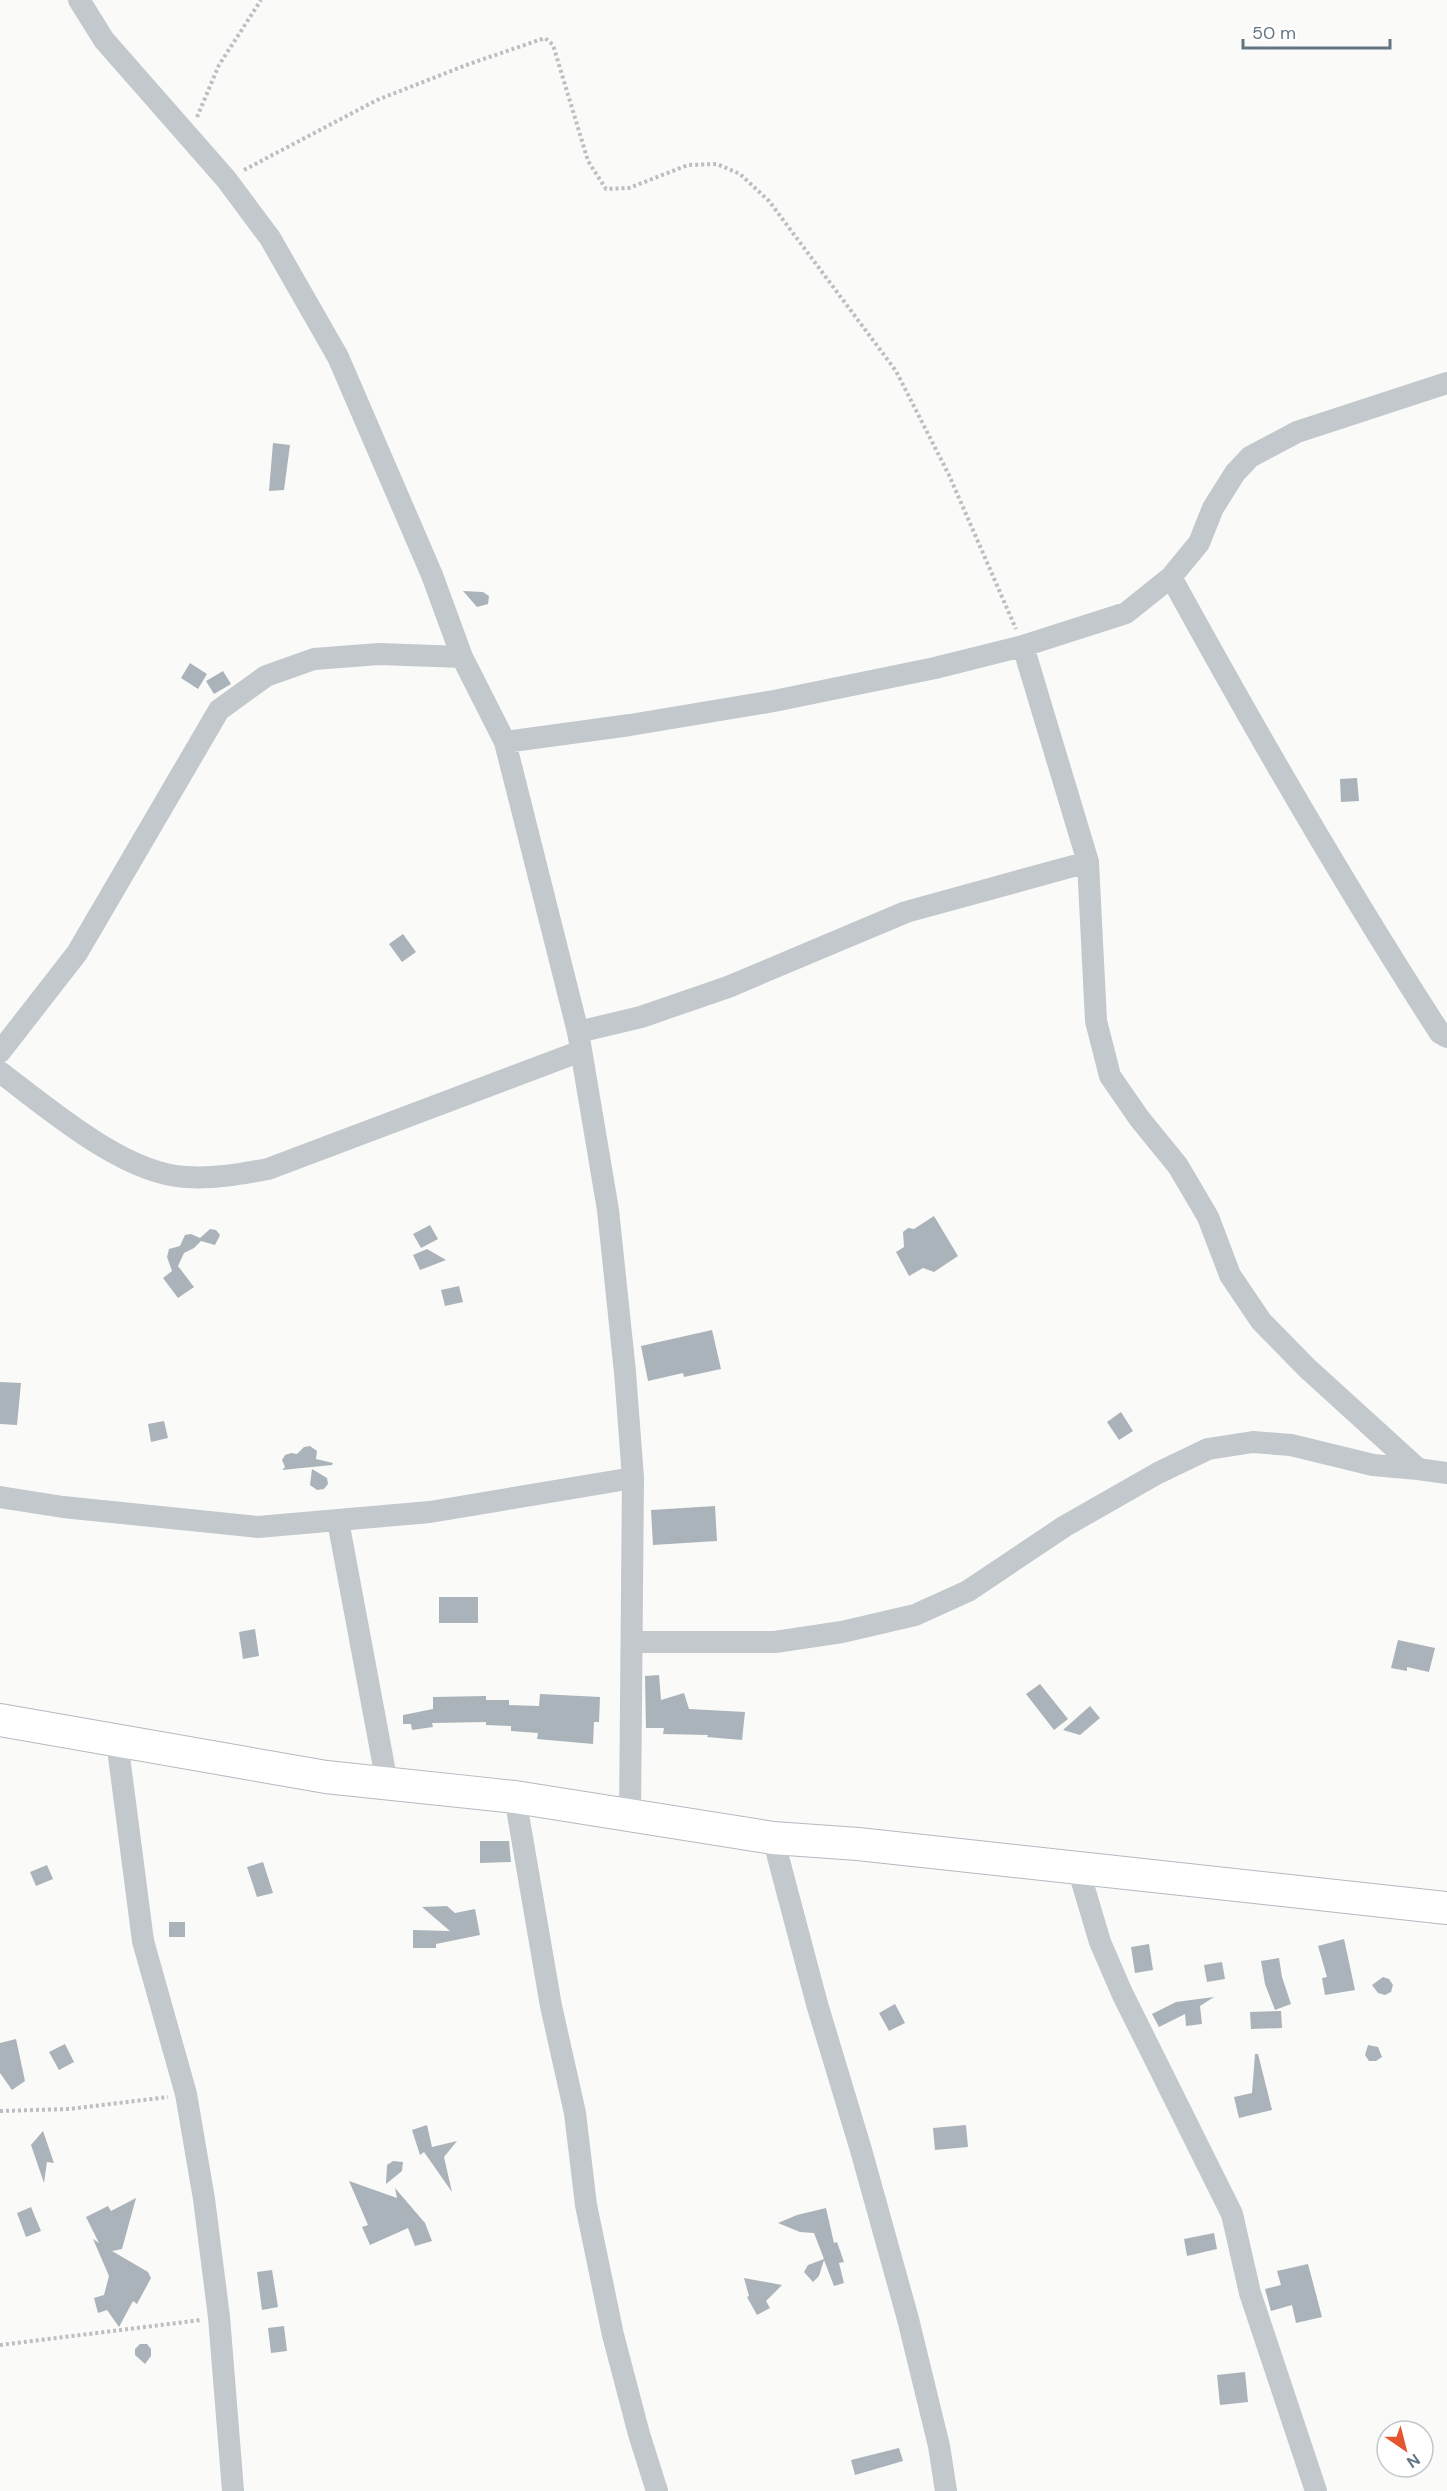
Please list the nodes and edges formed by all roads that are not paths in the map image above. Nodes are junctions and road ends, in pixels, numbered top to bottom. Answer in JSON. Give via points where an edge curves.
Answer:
{"nodes":[{"id":1,"x":79,"y":0,"type":"edge"},
{"id":2,"x":1447,"y":384,"type":"edge"},
{"id":3,"x":1171,"y":577,"type":"junction"},
{"id":4,"x":1023,"y":646,"type":"junction"},
{"id":5,"x":462,"y":657,"type":"junction"},
{"id":6,"x":505,"y":742,"type":"junction"},
{"id":7,"x":1088,"y":862,"type":"junction"},
{"id":8,"x":1447,"y":1037,"type":"edge"},
{"id":9,"x":579,"y":1041,"type":"junction"},
{"id":10,"x":0,"y":1052,"type":"edge"},
{"id":11,"x":0,"y":1072,"type":"edge"},
{"id":12,"x":1418,"y":1469,"type":"junction"},
{"id":13,"x":1447,"y":1473,"type":"edge"},
{"id":14,"x":633,"y":1478,"type":"junction"},
{"id":15,"x":0,"y":1497,"type":"edge"},
{"id":16,"x":338,"y":1521,"type":"junction"},
{"id":17,"x":632,"y":1642,"type":"junction"},
{"id":18,"x":0,"y":1720,"type":"edge"},
{"id":19,"x":117,"y":1741,"type":"junction"},
{"id":20,"x":387,"y":1783,"type":"junction"},
{"id":21,"x":515,"y":1797,"type":"junction"},
{"id":22,"x":630,"y":1815,"type":"junction"},
{"id":23,"x":773,"y":1838,"type":"junction"},
{"id":24,"x":1078,"y":1868,"type":"junction"},
{"id":25,"x":1447,"y":1908,"type":"edge"},
{"id":26,"x":233,"y":2491,"type":"edge"},
{"id":27,"x":657,"y":2491,"type":"edge"},
{"id":28,"x":946,"y":2491,"type":"edge"},
{"id":29,"x":1316,"y":2491,"type":"edge"}],
"edges":[{"from":1,"to":5,"type":"street","via":[[104,40],[226,179],[270,238],[338,357],[432,575]]},
{"from":2,"to":3,"type":"street","via":[[1297,432],[1250,457],[1213,508],[1199,543]]},
{"from":3,"to":4,"type":"street","via":[[1126,613]]},
{"from":3,"to":8,"type":"street","via":[[1376,933],[1440,1034]]},
{"from":4,"to":6,"type":"street","via":[[774,701]]},
{"from":4,"to":7,"type":"street"},
{"from":5,"to":6,"type":"street"},
{"from":5,"to":10,"type":"street","via":[[379,654],[314,659],[266,676],[219,710],[77,953]]},
{"from":6,"to":9,"type":"street"},
{"from":7,"to":9,"type":"street","via":[[906,912],[728,987]]},
{"from":7,"to":12,"type":"street","via":[[1096,1021],[1110,1076],[1178,1166],[1208,1217],[1230,1275],[1262,1321],[1307,1368]]},
{"from":9,"to":11,"type":"street","via":[[268,1170],[224,1177],[184,1177],[136,1165],[66,1121]]},
{"from":9,"to":14,"type":"street","via":[[608,1210]]},
{"from":12,"to":13,"type":"street"},
{"from":12,"to":17,"type":"street","via":[[1373,1464],[1291,1445],[1253,1442],[1208,1449],[1065,1526],[968,1591],[915,1615],[842,1632],[775,1641]]},
{"from":14,"to":16,"type":"street","via":[[430,1512]]},
{"from":14,"to":17,"type":"street"},
{"from":15,"to":16,"type":"street","via":[[258,1527]]},
{"from":16,"to":20,"type":"street"},
{"from":17,"to":22,"type":"street"},
{"from":18,"to":19,"type":"main road"},
{"from":19,"to":20,"type":"main road","via":[[326,1777]]},
{"from":19,"to":26,"type":"street","via":[[143,1941],[186,2094],[204,2199],[219,2317]]},
{"from":20,"to":21,"type":"main road"},
{"from":21,"to":22,"type":"main road"},
{"from":21,"to":27,"type":"street","via":[[574,2113],[586,2205],[614,2335]]},
{"from":22,"to":23,"type":"main road"},
{"from":23,"to":24,"type":"main road"},
{"from":23,"to":28,"type":"street","via":[[908,2319]]},
{"from":24,"to":25,"type":"main road"},
{"from":24,"to":29,"type":"street","via":[[1100,1942],[1122,1993],[1232,2214],[1250,2293]]}]}
